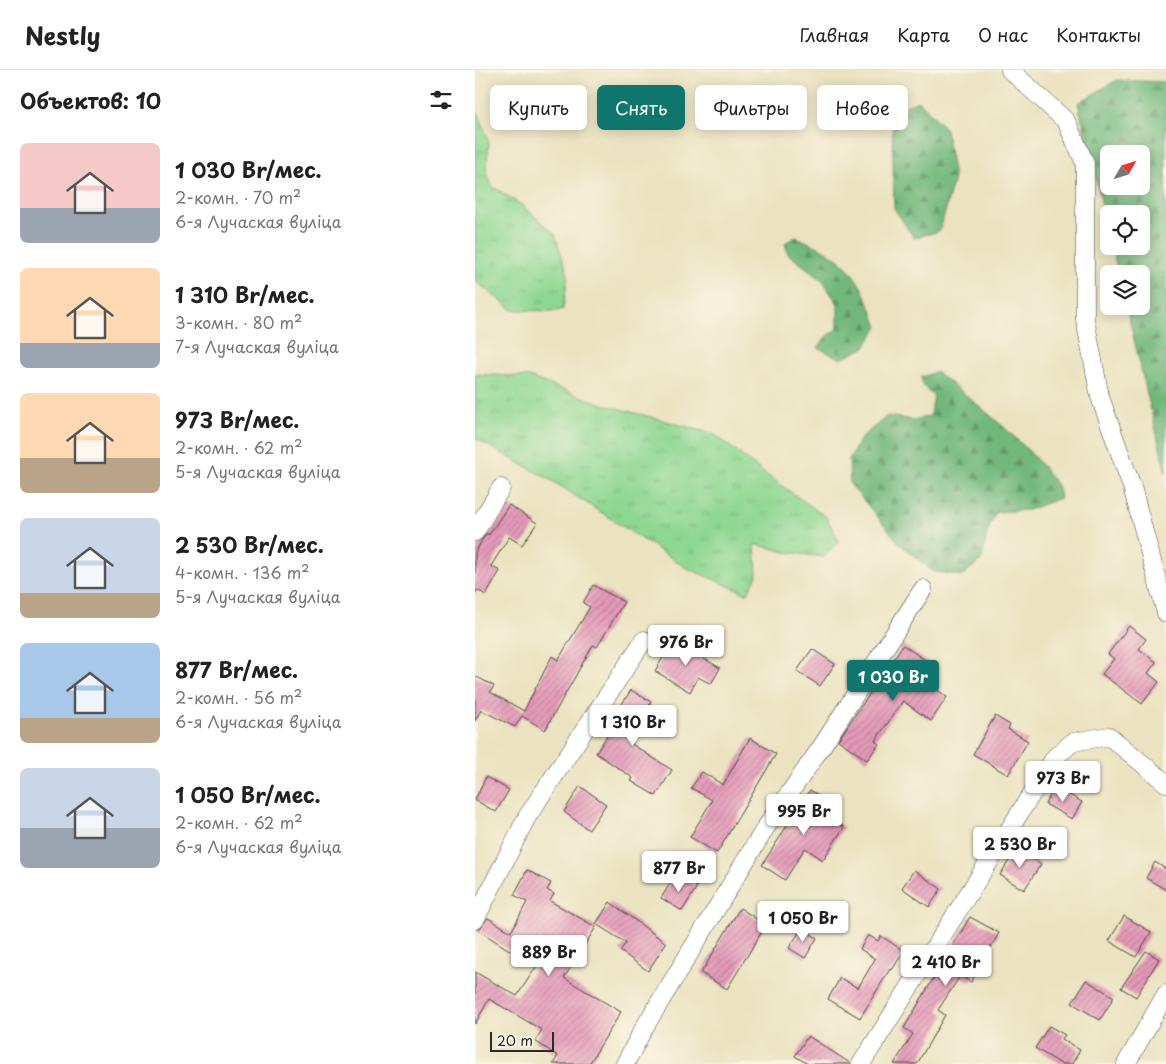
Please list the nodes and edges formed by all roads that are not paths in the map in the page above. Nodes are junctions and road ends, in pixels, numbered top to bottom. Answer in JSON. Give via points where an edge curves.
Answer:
{"nodes":[{"id":1,"x":1010,"y":70,"type":"edge"},
{"id":2,"x":501,"y":488,"type":"dead end"},
{"id":3,"x":475,"y":532,"type":"edge"},
{"id":4,"x":923,"y":589,"type":"dead end"},
{"id":5,"x":1166,"y":613,"type":"edge"},
{"id":6,"x":644,"y":640,"type":"dead end"},
{"id":7,"x":1166,"y":783,"type":"edge"},
{"id":8,"x":475,"y":920,"type":"edge"},
{"id":9,"x":1166,"y":994,"type":"edge"},
{"id":10,"x":625,"y":1064,"type":"edge"},
{"id":11,"x":861,"y":1064,"type":"edge"},
{"id":12,"x":1126,"y":1064,"type":"edge"}],
"edges":[{"from":1,"to":5,"type":"street","via":[[1066,121],[1085,163],[1085,319],[1100,396],[1132,487]]},
{"from":2,"to":3,"type":"street"},
{"from":4,"to":10,"type":"street","via":[[766,827]]},
{"from":6,"to":8,"type":"street","via":[[527,817]]},
{"from":7,"to":11,"type":"street","via":[[1109,736],[1073,742],[1055,757]]},
{"from":9,"to":12,"type":"street"}]}
